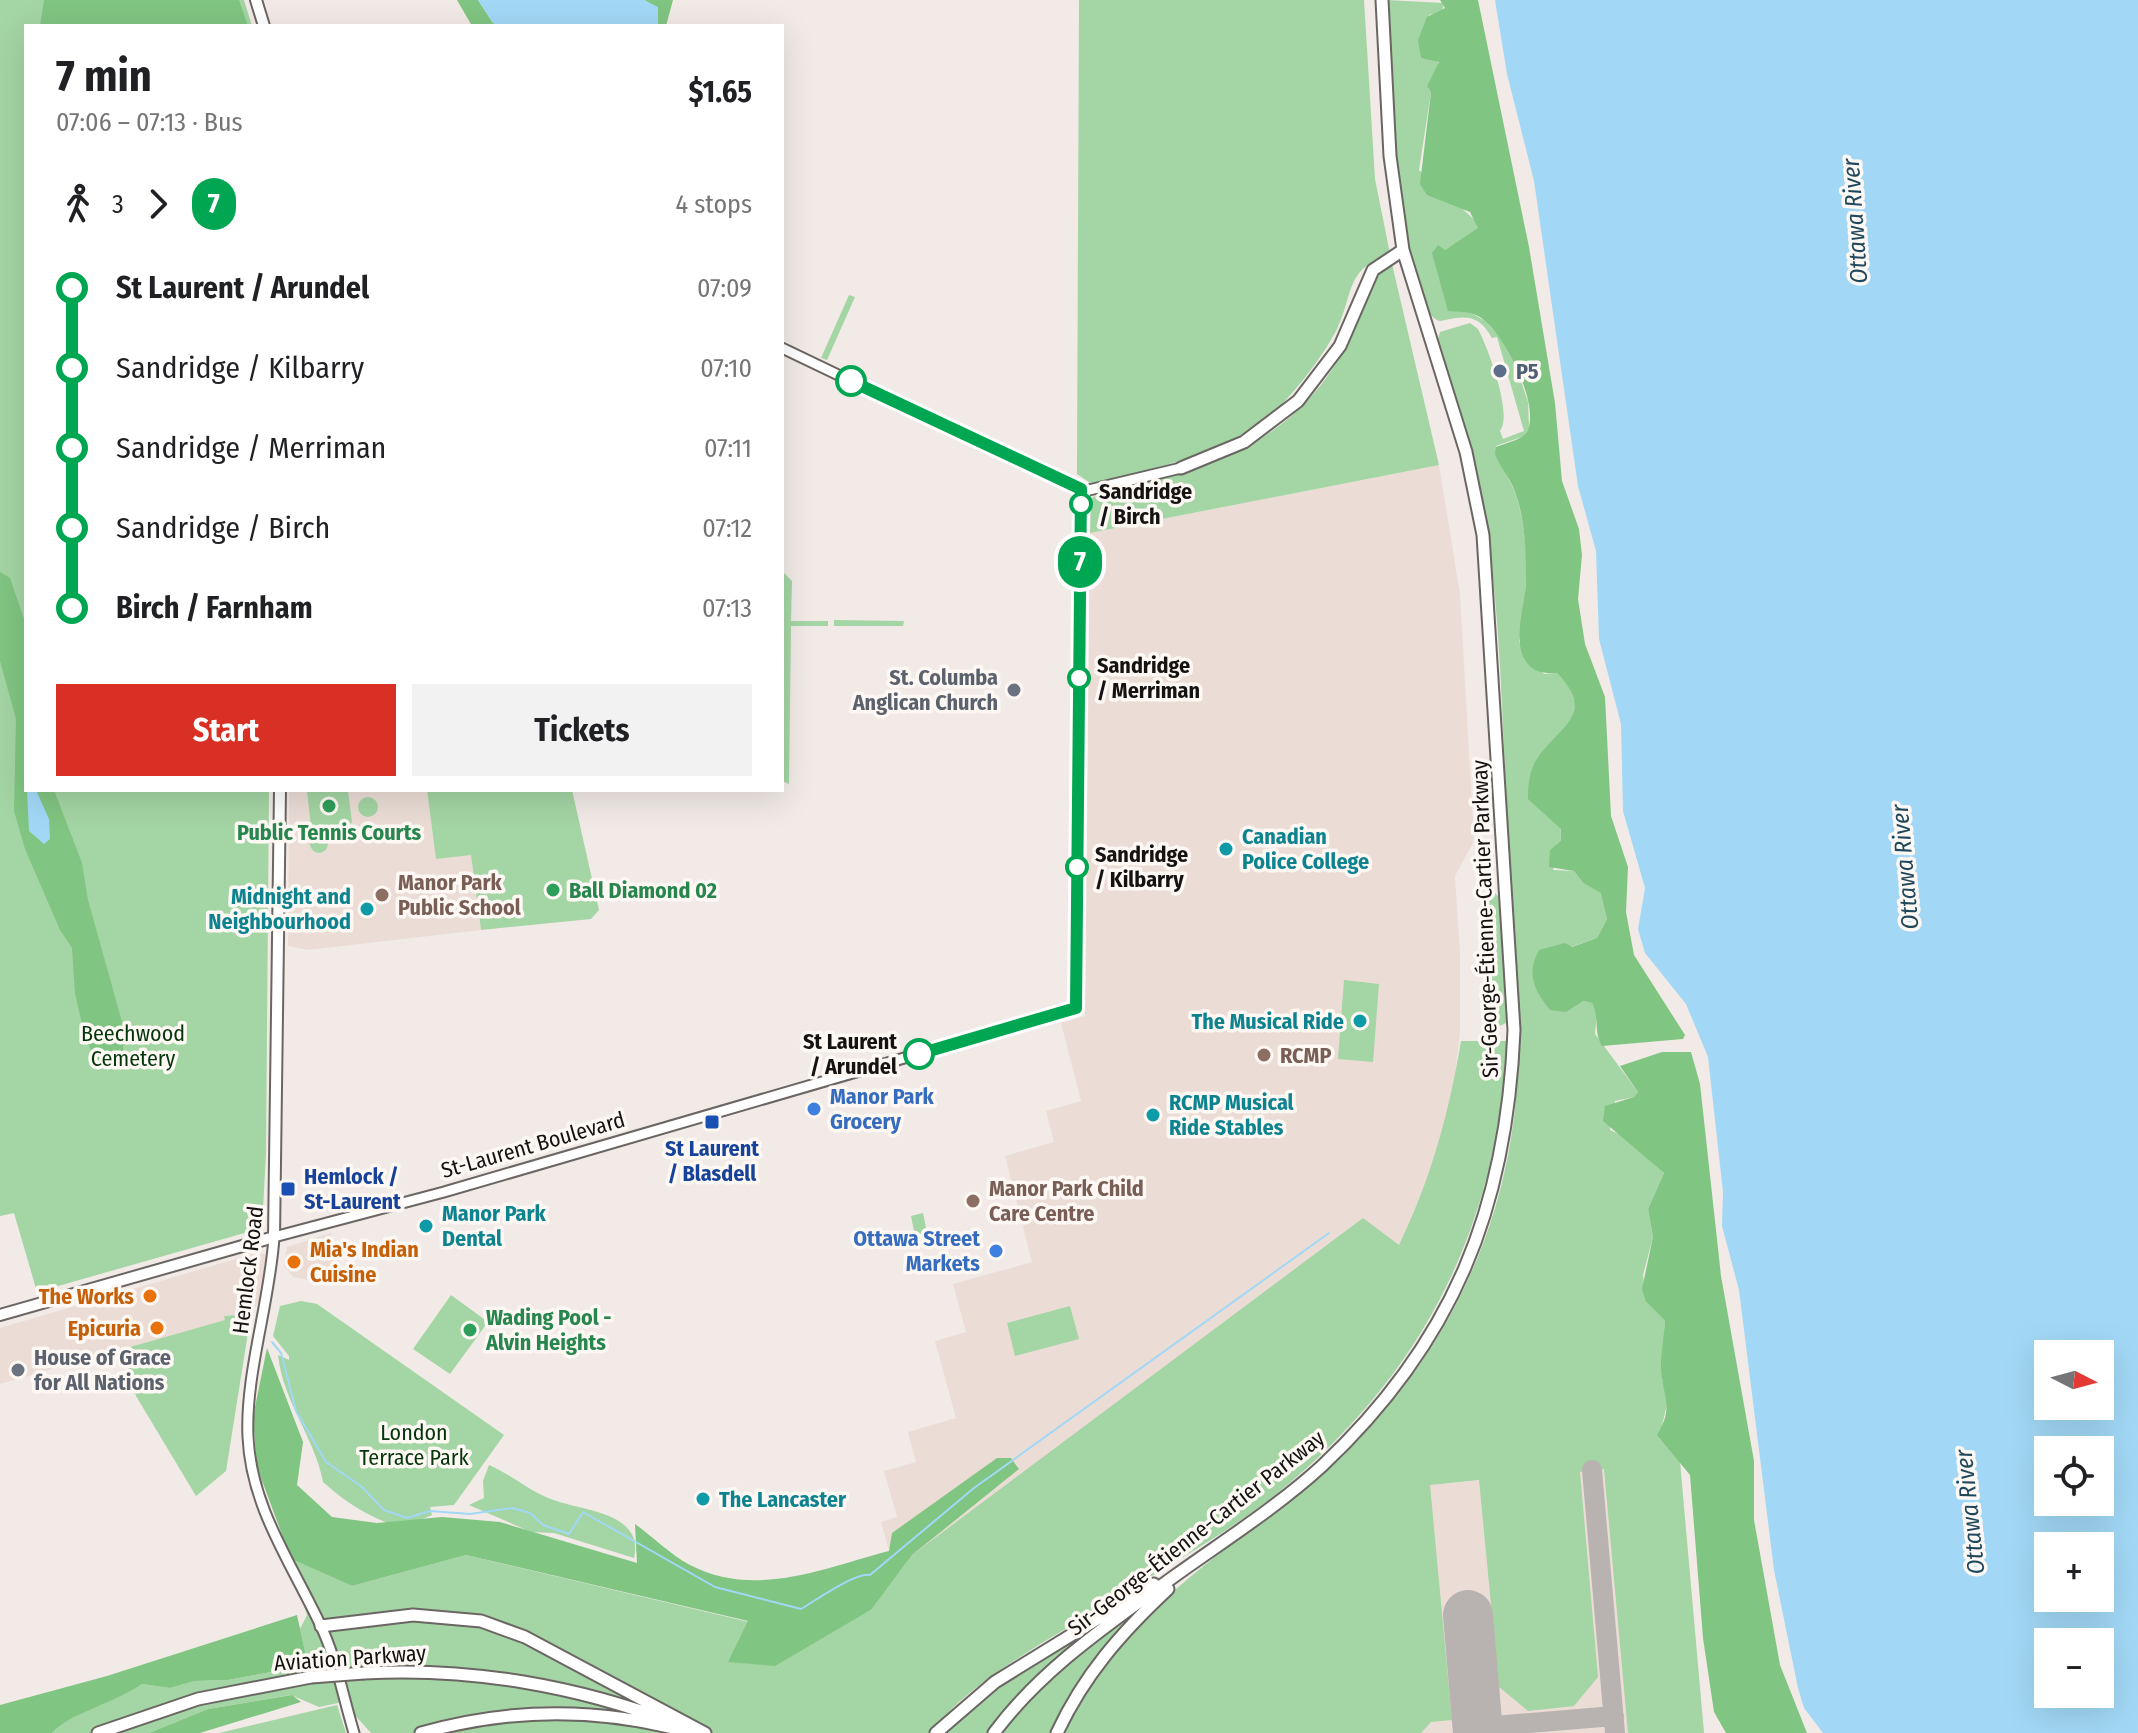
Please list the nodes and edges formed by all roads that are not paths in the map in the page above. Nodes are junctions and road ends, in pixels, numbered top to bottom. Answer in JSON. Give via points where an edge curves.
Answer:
{"nodes":[{"id":1,"x":256,"y":0,"type":"edge"},
{"id":2,"x":1382,"y":0,"type":"edge"},
{"id":3,"x":263,"y":24,"type":"edge"},
{"id":4,"x":1403,"y":250,"type":"junction"},
{"id":5,"x":784,"y":349,"type":"edge"},
{"id":6,"x":1181,"y":468,"type":"joint"},
{"id":7,"x":1081,"y":489,"type":"junction"},
{"id":8,"x":280,"y":792,"type":"edge"},
{"id":9,"x":274,"y":1237,"type":"junction"},
{"id":10,"x":0,"y":1315,"type":"edge"},
{"id":11,"x":1203,"y":1556,"type":"junction"},
{"id":12,"x":321,"y":1626,"type":"junction"},
{"id":13,"x":98,"y":1733,"type":"edge"},
{"id":14,"x":354,"y":1733,"type":"edge"},
{"id":15,"x":421,"y":1733,"type":"edge"},
{"id":16,"x":692,"y":1733,"type":"edge"},
{"id":17,"x":702,"y":1733,"type":"edge"},
{"id":18,"x":936,"y":1733,"type":"edge"},
{"id":19,"x":994,"y":1733,"type":"edge"},
{"id":20,"x":1057,"y":1733,"type":"edge"}],
"edges":[{"from":1,"to":3,"type":"main road"},
{"from":2,"to":4,"type":"main road","name":"Sir-George-Étienne-Cartier Parkway","via":[[1390,156]]},
{"from":4,"to":6,"type":"main road","via":[[1373,270],[1340,346],[1298,401],[1244,442]]},
{"from":4,"to":11,"type":"main road","name":"Sir-George-Étienne-Cartier Parkway","via":[[1466,452],[1485,551],[1514,1030],[1506,1136],[1473,1250],[1408,1370],[1321,1466]]},
{"from":5,"to":7,"type":"street"},
{"from":6,"to":7,"type":"street"},
{"from":7,"to":9,"type":"street","name":"St-Laurent Boulevard","via":[[1076,1008]]},
{"from":8,"to":9,"type":"main road","name":"Hemlock Road"},
{"from":9,"to":10,"type":"main road","name":"St-Laurent Boulevard"},
{"from":9,"to":12,"type":"street","name":"Hemlock Road","via":[[247,1435],[257,1497]]},
{"from":11,"to":18,"type":"main road","via":[[995,1682]]},
{"from":11,"to":19,"type":"main road","name":"Sir-George-Étienne-Cartier Parkway","via":[[1053,1670]]},
{"from":11,"to":20,"type":"main road","via":[[1111,1645],[1076,1693]]},
{"from":12,"to":14,"type":"street","name":"Hemlock Road"},
{"from":12,"to":17,"type":"main road","via":[[423,1615],[489,1623],[525,1637]]},
{"from":13,"to":17,"type":"main road","name":"Aviation Parkway","bridge":true,"via":[[198,1699],[311,1677],[364,1673],[442,1673],[536,1684],[608,1701]]},
{"from":15,"to":16,"type":"main road","via":[[494,1716],[557,1712],[627,1718]]}]}
